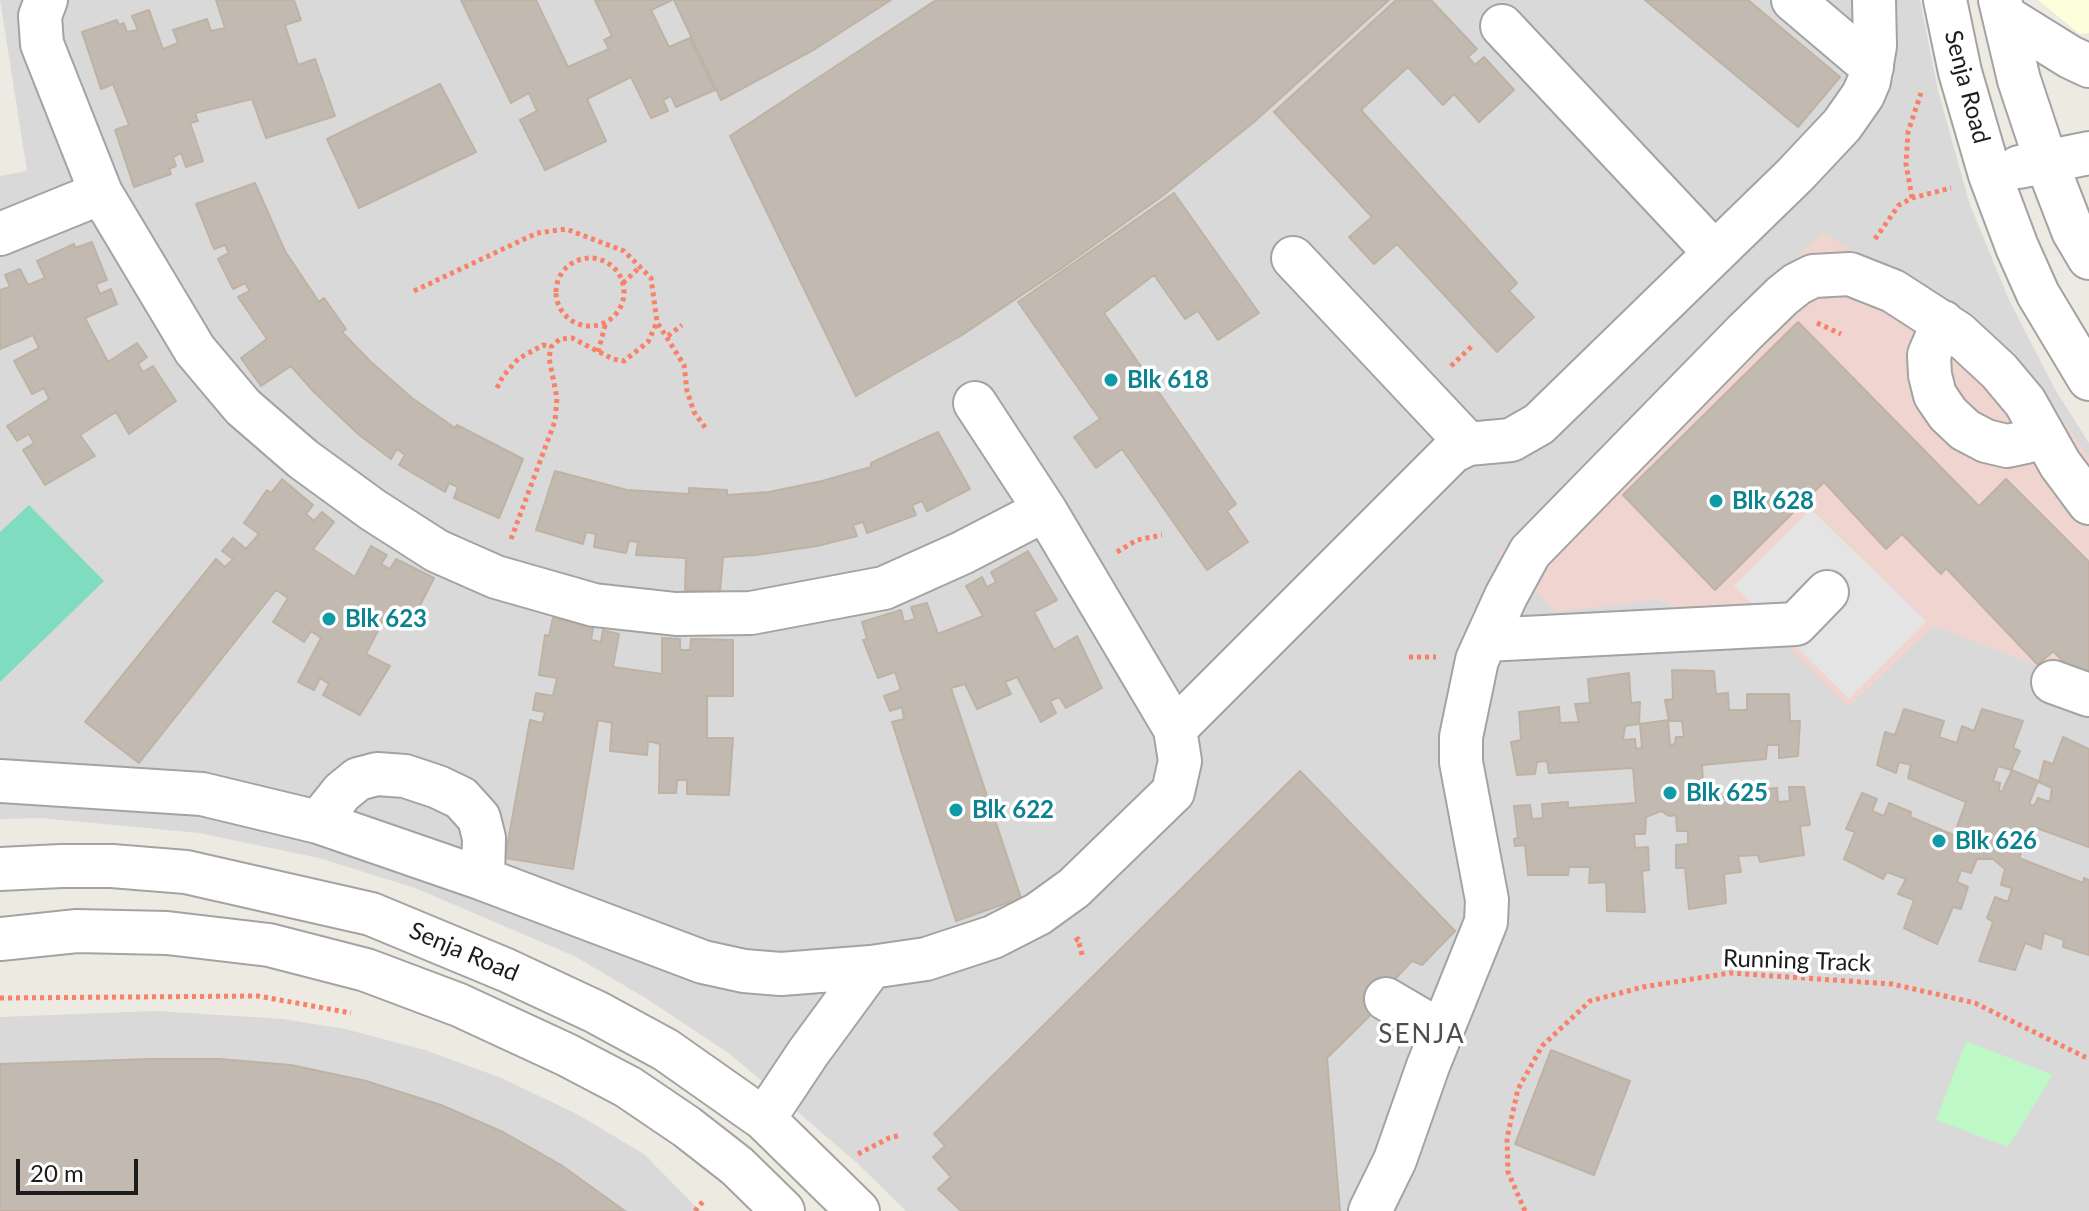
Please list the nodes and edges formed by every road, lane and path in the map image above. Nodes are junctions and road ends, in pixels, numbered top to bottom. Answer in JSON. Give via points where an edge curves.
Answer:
{"nodes":[{"id":1,"x":46,"y":0,"type":"edge"},
{"id":2,"x":1793,"y":0,"type":"edge"},
{"id":3,"x":1874,"y":0,"type":"edge"},
{"id":4,"x":1945,"y":0,"type":"edge"},
{"id":5,"x":2002,"y":8,"type":"edge"},
{"id":6,"x":1502,"y":26,"type":"dead end"},
{"id":7,"x":2089,"y":66,"type":"edge"},
{"id":8,"x":1872,"y":67,"type":"junction"},
{"id":9,"x":1923,"y":90,"type":"dead end"},
{"id":10,"x":2089,"y":153,"type":"edge"},
{"id":11,"x":2046,"y":161,"type":"junction"},
{"id":12,"x":1974,"y":181,"type":"junction"},
{"id":13,"x":101,"y":193,"type":"junction"},
{"id":14,"x":1912,"y":198,"type":"junction"},
{"id":15,"x":0,"y":234,"type":"edge"},
{"id":16,"x":2084,"y":238,"type":"edge"},
{"id":17,"x":1870,"y":246,"type":"dead end"},
{"id":18,"x":2017,"y":247,"type":"junction"},
{"id":19,"x":1715,"y":253,"type":"junction"},
{"id":20,"x":1293,"y":258,"type":"dead end"},
{"id":21,"x":640,"y":267,"type":"junction"},
{"id":22,"x":623,"y":283,"type":"junction"},
{"id":23,"x":414,"y":291,"type":"dead end"},
{"id":24,"x":606,"y":322,"type":"junction"},
{"id":25,"x":657,"y":322,"type":"junction"},
{"id":26,"x":1943,"y":322,"type":"junction"},
{"id":27,"x":682,"y":325,"type":"dead end"},
{"id":28,"x":668,"y":336,"type":"junction"},
{"id":29,"x":551,"y":347,"type":"junction"},
{"id":30,"x":598,"y":352,"type":"junction"},
{"id":31,"x":2088,"y":377,"type":"edge"},
{"id":32,"x":497,"y":388,"type":"dead end"},
{"id":33,"x":975,"y":403,"type":"dead end"},
{"id":34,"x":2033,"y":417,"type":"junction"},
{"id":35,"x":707,"y":430,"type":"dead end"},
{"id":36,"x":1468,"y":444,"type":"junction"},
{"id":37,"x":2089,"y":503,"type":"edge"},
{"id":38,"x":1045,"y":510,"type":"junction"},
{"id":39,"x":496,"y":577,"type":"junction"},
{"id":40,"x":1827,"y":592,"type":"dead end"},
{"id":41,"x":1486,"y":640,"type":"junction"},
{"id":42,"x":1409,"y":657,"type":"dead end"},
{"id":43,"x":1437,"y":657,"type":"dead end"},
{"id":44,"x":1175,"y":729,"type":"junction"},
{"id":45,"x":0,"y":781,"type":"edge"},
{"id":46,"x":318,"y":822,"type":"junction"},
{"id":47,"x":0,"y":869,"type":"edge"},
{"id":48,"x":483,"y":879,"type":"junction"},
{"id":49,"x":0,"y":939,"type":"edge"},
{"id":50,"x":871,"y":967,"type":"junction"},
{"id":51,"x":0,"y":998,"type":"edge"},
{"id":52,"x":1386,"y":999,"type":"dead end"},
{"id":53,"x":362,"y":1015,"type":"dead end"},
{"id":54,"x":1442,"y":1032,"type":"junction"},
{"id":55,"x":2089,"y":1059,"type":"edge"},
{"id":56,"x":764,"y":1119,"type":"junction"},
{"id":57,"x":901,"y":1135,"type":"dead end"},
{"id":58,"x":867,"y":1150,"type":"dead end"},
{"id":59,"x":695,"y":1188,"type":"dead end"},
{"id":60,"x":705,"y":1199,"type":"junction"},
{"id":61,"x":712,"y":1205,"type":"dead end"},
{"id":62,"x":695,"y":1211,"type":"edge"},
{"id":63,"x":783,"y":1211,"type":"edge"},
{"id":64,"x":858,"y":1211,"type":"edge"},
{"id":65,"x":1370,"y":1211,"type":"edge"},
{"id":66,"x":1525,"y":1211,"type":"edge"}],
"edges":[{"from":1,"to":13,"type":"street","via":[[40,16],[42,44]]},
{"from":2,"to":8,"type":"street"},
{"from":3,"to":8,"type":"street"},
{"from":4,"to":12,"type":"street","name":"Senja Road"},
{"from":5,"to":7,"type":"street"},
{"from":5,"to":11,"type":"street"},
{"from":6,"to":19,"type":"street"},
{"from":8,"to":19,"type":"street","via":[[1863,95],[1842,125]]},
{"from":9,"to":14,"type":"path","via":[[1908,132]]},
{"from":10,"to":11,"type":"street","name":"Senja Road"},
{"from":11,"to":12,"type":"street","name":"Senja Road"},
{"from":11,"to":16,"type":"street"},
{"from":12,"to":14,"type":"path"},
{"from":12,"to":18,"type":"street","name":"Senja Road"},
{"from":13,"to":15,"type":"street"},
{"from":13,"to":39,"type":"street","via":[[195,350],[243,407],[373,510],[437,551]]},
{"from":14,"to":17,"type":"path","via":[[1899,205]]},
{"from":16,"to":18,"type":"street"},
{"from":18,"to":31,"type":"street","name":"Senja Road","via":[[2038,294]]},
{"from":19,"to":36,"type":"street","via":[[1539,424],[1511,440]]},
{"from":20,"to":36,"type":"street"},
{"from":21,"to":22,"type":"path"},
{"from":21,"to":23,"type":"path","via":[[624,251],[566,229],[537,233]]},
{"from":21,"to":25,"type":"path","via":[[651,278]]},
{"from":22,"to":24,"type":"path","via":[[618,313]]},
{"from":22,"to":24,"type":"path","via":[[603,260],[588,257],[561,271],[555,285],[563,314],[576,324]]},
{"from":24,"to":30,"type":"path"},
{"from":25,"to":28,"type":"path"},
{"from":25,"to":30,"type":"path","via":[[648,342],[624,361]]},
{"from":26,"to":34,"type":"street","via":[[1974,345]]},
{"from":26,"to":34,"type":"street","via":[[1929,355],[1930,375],[1948,414],[1965,430],[2007,446],[2026,442]]},
{"from":26,"to":41,"type":"street","via":[[1859,276],[1826,274],[1797,284],[1530,552]]},
{"from":27,"to":28,"type":"path"},
{"from":28,"to":35,"type":"path","via":[[684,365],[694,412]]},
{"from":29,"to":30,"type":"path","via":[[572,338]]},
{"from":29,"to":32,"type":"path","via":[[543,345],[518,359]]},
{"from":29,"to":39,"type":"path","via":[[555,421]]},
{"from":31,"to":34,"type":"street","via":[[2062,384]]},
{"from":33,"to":38,"type":"street"},
{"from":34,"to":37,"type":"street"},
{"from":36,"to":44,"type":"street","via":[[1452,452]]},
{"from":38,"to":39,"type":"street","via":[[884,588],[751,613],[676,614],[594,605]]},
{"from":38,"to":44,"type":"street"},
{"from":40,"to":41,"type":"street","via":[[1796,624]]},
{"from":41,"to":54,"type":"street","via":[[1461,737],[1486,922]]},
{"from":42,"to":43,"type":"path"},
{"from":44,"to":50,"type":"street","via":[[1180,761],[1173,792],[1074,888],[993,937],[926,959]]},
{"from":45,"to":46,"type":"street","via":[[202,794]]},
{"from":46,"to":48,"type":"street"},
{"from":46,"to":48,"type":"street","via":[[358,779],[405,776],[438,787],[461,798],[479,818]]},
{"from":47,"to":56,"type":"street","name":"Senja Road","via":[[86,866],[186,872],[371,914],[596,1012],[666,1050]]},
{"from":48,"to":50,"type":"street","via":[[703,962],[781,974]]},
{"from":49,"to":63,"type":"street","via":[[77,931],[167,933],[269,945],[366,970],[459,1005],[628,1087],[737,1166]]},
{"from":50,"to":56,"type":"street"},
{"from":51,"to":53,"type":"path","via":[[258,996]]},
{"from":52,"to":54,"type":"street"},
{"from":54,"to":65,"type":"street","via":[[1395,1160]]},
{"from":55,"to":66,"type":"path","name":"Running Track","via":[[1975,1003],[1892,984],[1730,973],[1590,1001],[1542,1046],[1518,1089],[1507,1138],[1508,1172]]},
{"from":56,"to":64,"type":"street","name":"Senja Road"},
{"from":57,"to":58,"type":"path"},
{"from":59,"to":60,"type":"path"},
{"from":60,"to":61,"type":"path"},
{"from":60,"to":62,"type":"path"}]}
